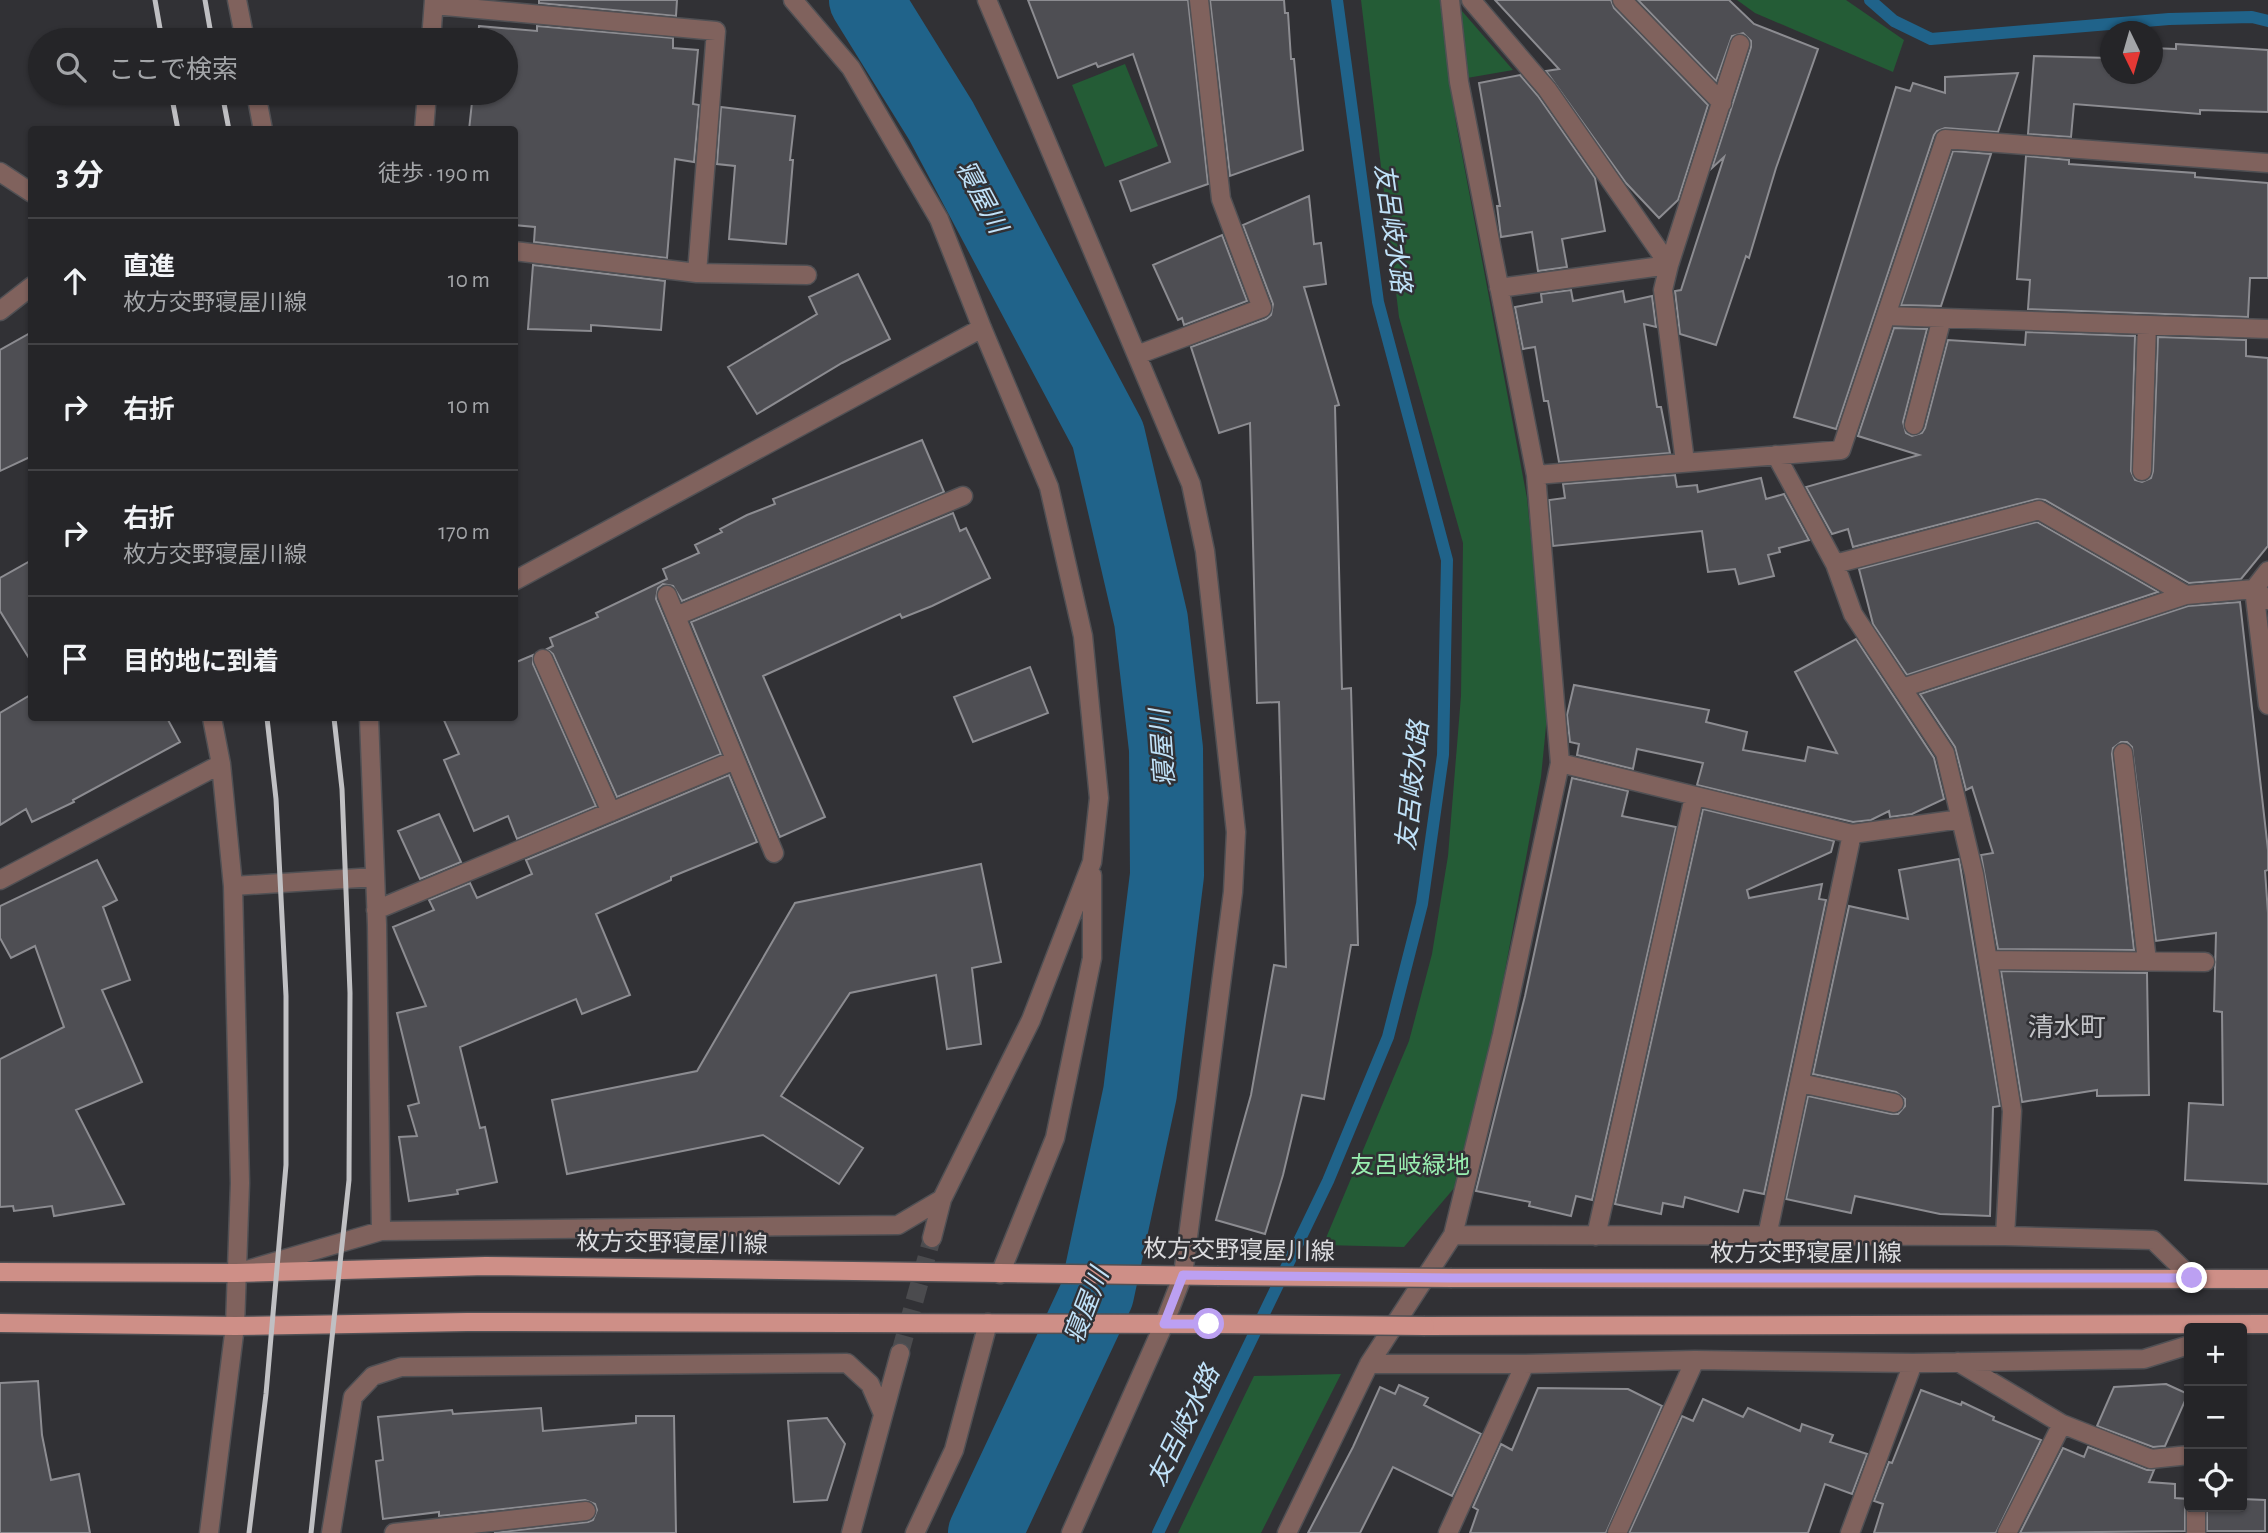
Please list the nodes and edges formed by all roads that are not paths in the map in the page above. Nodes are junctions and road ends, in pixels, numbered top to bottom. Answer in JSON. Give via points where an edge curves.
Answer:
{"nodes":[{"id":1,"x":237,"y":0,"type":"edge"},
{"id":2,"x":793,"y":0,"type":"edge"},
{"id":3,"x":987,"y":0,"type":"edge"},
{"id":4,"x":1199,"y":0,"type":"edge"},
{"id":5,"x":1451,"y":0,"type":"edge"},
{"id":6,"x":1471,"y":0,"type":"edge"},
{"id":7,"x":1622,"y":0,"type":"edge"},
{"id":8,"x":434,"y":3,"type":"edge"},
{"id":9,"x":243,"y":28,"type":"edge"},
{"id":10,"x":432,"y":28,"type":"edge"},
{"id":11,"x":1740,"y":44,"type":"dead end"},
{"id":12,"x":1722,"y":103,"type":"junction"},
{"id":13,"x":258,"y":105,"type":"edge"},
{"id":14,"x":426,"y":105,"type":"edge"},
{"id":15,"x":262,"y":126,"type":"edge"},
{"id":16,"x":424,"y":126,"type":"edge"},
{"id":17,"x":2268,"y":163,"type":"edge"},
{"id":18,"x":0,"y":172,"type":"edge"},
{"id":19,"x":28,"y":190,"type":"edge"},
{"id":20,"x":518,"y":251,"type":"edge"},
{"id":21,"x":1669,"y":265,"type":"junction"},
{"id":22,"x":697,"y":273,"type":"junction"},
{"id":23,"x":807,"y":275,"type":"dead end"},
{"id":24,"x":1499,"y":288,"type":"junction"},
{"id":25,"x":28,"y":289,"type":"edge"},
{"id":26,"x":0,"y":311,"type":"edge"},
{"id":27,"x":1886,"y":316,"type":"junction"},
{"id":28,"x":1942,"y":318,"type":"junction"},
{"id":29,"x":2147,"y":325,"type":"junction"},
{"id":30,"x":982,"y":328,"type":"junction"},
{"id":31,"x":2268,"y":329,"type":"edge"},
{"id":32,"x":1137,"y":355,"type":"junction"},
{"id":33,"x":1914,"y":425,"type":"dead end"},
{"id":34,"x":1776,"y":455,"type":"junction"},
{"id":35,"x":1685,"y":462,"type":"junction"},
{"id":36,"x":2142,"y":471,"type":"dead end"},
{"id":37,"x":1536,"y":475,"type":"junction"},
{"id":38,"x":963,"y":496,"type":"dead end"},
{"id":39,"x":1835,"y":564,"type":"junction"},
{"id":40,"x":2268,"y":571,"type":"edge"},
{"id":41,"x":518,"y":579,"type":"edge"},
{"id":42,"x":2261,"y":594,"type":"edge"},
{"id":43,"x":667,"y":595,"type":"dead end"},
{"id":44,"x":2186,"y":595,"type":"junction"},
{"id":45,"x":676,"y":616,"type":"junction"},
{"id":46,"x":543,"y":659,"type":"dead end"},
{"id":47,"x":1902,"y":688,"type":"junction"},
{"id":48,"x":2268,"y":705,"type":"edge"},
{"id":49,"x":213,"y":721,"type":"edge"},
{"id":50,"x":369,"y":721,"type":"edge"},
{"id":51,"x":2123,"y":753,"type":"dead end"},
{"id":52,"x":735,"y":760,"type":"junction"},
{"id":53,"x":1560,"y":763,"type":"junction"},
{"id":54,"x":221,"y":764,"type":"junction"},
{"id":55,"x":1694,"y":797,"type":"junction"},
{"id":56,"x":611,"y":812,"type":"junction"},
{"id":57,"x":1961,"y":820,"type":"junction"},
{"id":58,"x":1852,"y":834,"type":"junction"},
{"id":59,"x":774,"y":853,"type":"dead end"},
{"id":60,"x":1092,"y":862,"type":"junction"},
{"id":61,"x":375,"y":877,"type":"junction"},
{"id":62,"x":0,"y":880,"type":"edge"},
{"id":63,"x":233,"y":886,"type":"junction"},
{"id":64,"x":376,"y":910,"type":"junction"},
{"id":65,"x":1988,"y":960,"type":"junction"},
{"id":66,"x":2147,"y":961,"type":"junction"},
{"id":67,"x":2205,"y":961,"type":"dead end"},
{"id":68,"x":1800,"y":1083,"type":"junction"},
{"id":69,"x":1894,"y":1103,"type":"dead end"},
{"id":70,"x":942,"y":1199,"type":"junction"},
{"id":71,"x":381,"y":1231,"type":"junction"},
{"id":72,"x":1453,"y":1235,"type":"junction"},
{"id":73,"x":1596,"y":1236,"type":"junction"},
{"id":74,"x":1767,"y":1236,"type":"junction"},
{"id":75,"x":2005,"y":1236,"type":"junction"},
{"id":76,"x":932,"y":1238,"type":"tunnel mouth"},
{"id":77,"x":0,"y":1272,"type":"edge"},
{"id":78,"x":236,"y":1273,"type":"junction"},
{"id":79,"x":1000,"y":1274,"type":"junction"},
{"id":80,"x":1183,"y":1275,"type":"junction"},
{"id":81,"x":2192,"y":1278,"type":"junction"},
{"id":82,"x":2268,"y":1279,"type":"edge"},
{"id":83,"x":0,"y":1323,"type":"edge"},
{"id":84,"x":996,"y":1323,"type":"junction"},
{"id":85,"x":1164,"y":1324,"type":"junction"},
{"id":86,"x":235,"y":1326,"type":"junction"},
{"id":87,"x":2255,"y":1326,"type":"edge"},
{"id":88,"x":2184,"y":1347,"type":"edge"},
{"id":89,"x":900,"y":1353,"type":"tunnel mouth"},
{"id":90,"x":1695,"y":1360,"type":"junction"},
{"id":91,"x":1958,"y":1362,"type":"junction"},
{"id":92,"x":1913,"y":1363,"type":"junction"},
{"id":93,"x":1369,"y":1364,"type":"junction"},
{"id":94,"x":1525,"y":1364,"type":"junction"},
{"id":95,"x":883,"y":1414,"type":"junction"},
{"id":96,"x":2062,"y":1424,"type":"junction"},
{"id":97,"x":2184,"y":1456,"type":"edge"},
{"id":98,"x":586,"y":1511,"type":"dead end"},
{"id":99,"x":2196,"y":1512,"type":"edge"},
{"id":100,"x":209,"y":1533,"type":"edge"},
{"id":101,"x":331,"y":1533,"type":"edge"},
{"id":102,"x":394,"y":1533,"type":"edge"},
{"id":103,"x":851,"y":1533,"type":"edge"},
{"id":104,"x":915,"y":1533,"type":"edge"},
{"id":105,"x":1071,"y":1533,"type":"edge"},
{"id":106,"x":1287,"y":1533,"type":"edge"},
{"id":107,"x":1448,"y":1533,"type":"edge"},
{"id":108,"x":1617,"y":1533,"type":"edge"},
{"id":109,"x":1850,"y":1533,"type":"edge"},
{"id":110,"x":2007,"y":1533,"type":"edge"},
{"id":111,"x":2196,"y":1533,"type":"edge"}],
"edges":[{"from":1,"to":9,"type":"street"},
{"from":2,"to":30,"type":"street","via":[[851,68],[939,219]]},
{"from":3,"to":32,"type":"street"},
{"from":4,"to":32,"type":"street","via":[[1221,199],[1262,308]]},
{"from":5,"to":24,"type":"street","via":[[1459,82]]},
{"from":6,"to":21,"type":"street","via":[[1547,89]]},
{"from":7,"to":12,"type":"street"},
{"from":8,"to":10,"type":"street"},
{"from":8,"to":22,"type":"street","via":[[716,31]]},
{"from":11,"to":12,"type":"street"},
{"from":12,"to":21,"type":"street"},
{"from":13,"to":15,"type":"street"},
{"from":14,"to":16,"type":"street"},
{"from":17,"to":27,"type":"street","via":[[1945,139]]},
{"from":18,"to":19,"type":"street"},
{"from":20,"to":22,"type":"street"},
{"from":21,"to":24,"type":"street"},
{"from":21,"to":35,"type":"street","via":[[1663,290]]},
{"from":22,"to":23,"type":"street"},
{"from":24,"to":37,"type":"street"},
{"from":25,"to":26,"type":"street"},
{"from":27,"to":28,"type":"street"},
{"from":27,"to":34,"type":"street","via":[[1841,450]]},
{"from":28,"to":29,"type":"street"},
{"from":28,"to":33,"type":"street"},
{"from":29,"to":31,"type":"street"},
{"from":29,"to":36,"type":"street"},
{"from":30,"to":41,"type":"street"},
{"from":30,"to":60,"type":"street","via":[[1049,487],[1083,636],[1098,798]]},
{"from":32,"to":80,"type":"street","via":[[1191,484],[1205,551],[1236,832],[1233,892]]},
{"from":34,"to":35,"type":"street"},
{"from":34,"to":39,"type":"street"},
{"from":35,"to":37,"type":"street"},
{"from":37,"to":53,"type":"street"},
{"from":38,"to":45,"type":"street"},
{"from":39,"to":44,"type":"street","via":[[2039,510]]},
{"from":39,"to":47,"type":"street","via":[[1853,614]]},
{"from":40,"to":42,"type":"street"},
{"from":42,"to":44,"type":"street"},
{"from":42,"to":48,"type":"street"},
{"from":43,"to":45,"type":"street"},
{"from":44,"to":47,"type":"street"},
{"from":45,"to":52,"type":"street"},
{"from":46,"to":56,"type":"street"},
{"from":47,"to":57,"type":"street","via":[[1945,753]]},
{"from":49,"to":54,"type":"street"},
{"from":50,"to":61,"type":"street"},
{"from":51,"to":66,"type":"street"},
{"from":52,"to":56,"type":"street"},
{"from":52,"to":59,"type":"street"},
{"from":53,"to":55,"type":"street"},
{"from":53,"to":72,"type":"street","via":[[1502,1035]]},
{"from":54,"to":62,"type":"street"},
{"from":54,"to":63,"type":"street"},
{"from":55,"to":58,"type":"street"},
{"from":55,"to":73,"type":"street"},
{"from":56,"to":64,"type":"street"},
{"from":57,"to":58,"type":"street"},
{"from":57,"to":65,"type":"street"},
{"from":58,"to":68,"type":"street"},
{"from":60,"to":70,"type":"street","via":[[1031,1020]]},
{"from":60,"to":79,"type":"street","via":[[1092,958],[1055,1138]]},
{"from":61,"to":63,"type":"street"},
{"from":61,"to":64,"type":"street"},
{"from":63,"to":78,"type":"street","via":[[240,1183]]},
{"from":64,"to":71,"type":"street"},
{"from":65,"to":66,"type":"street"},
{"from":65,"to":75,"type":"street","via":[[2012,1111]]},
{"from":66,"to":67,"type":"street"},
{"from":68,"to":69,"type":"street"},
{"from":68,"to":74,"type":"street"},
{"from":70,"to":71,"type":"street","via":[[898,1225]]},
{"from":70,"to":76,"type":"street"},
{"from":71,"to":78,"type":"street"},
{"from":72,"to":73,"type":"street"},
{"from":72,"to":93,"type":"street"},
{"from":73,"to":74,"type":"street"},
{"from":74,"to":75,"type":"street"},
{"from":75,"to":81,"type":"street","via":[[2153,1240]]},
{"from":77,"to":78,"type":"main road","name":"枚方交野寝屋川線"},
{"from":78,"to":79,"type":"main road","name":"枚方交野寝屋川線","via":[[486,1266]]},
{"from":78,"to":86,"type":"street"},
{"from":79,"to":80,"type":"main road","name":"枚方交野寝屋川線"},
{"from":80,"to":81,"type":"main road","name":"枚方交野寝屋川線","bridge":true},
{"from":80,"to":85,"type":"street"},
{"from":81,"to":82,"type":"main road","name":"枚方交野寝屋川線"},
{"from":83,"to":86,"type":"main road"},
{"from":84,"to":85,"type":"main road"},
{"from":84,"to":86,"type":"main road"},
{"from":84,"to":104,"type":"street","via":[[954,1450]]},
{"from":85,"to":87,"type":"main road","bridge":true},
{"from":85,"to":105,"type":"street"},
{"from":86,"to":100,"type":"street"},
{"from":88,"to":91,"type":"street","via":[[2144,1359]]},
{"from":89,"to":95,"type":"street"},
{"from":90,"to":92,"type":"street"},
{"from":90,"to":94,"type":"street"},
{"from":90,"to":108,"type":"street"},
{"from":91,"to":92,"type":"street"},
{"from":91,"to":96,"type":"street"},
{"from":92,"to":109,"type":"street"},
{"from":93,"to":94,"type":"street"},
{"from":93,"to":106,"type":"street"},
{"from":94,"to":107,"type":"street"},
{"from":95,"to":101,"type":"street","via":[[870,1384],[848,1363],[401,1367],[373,1376],[353,1397]]},
{"from":95,"to":103,"type":"street"},
{"from":96,"to":97,"type":"street","via":[[2151,1459]]},
{"from":96,"to":110,"type":"street"},
{"from":98,"to":102,"type":"street"},
{"from":99,"to":111,"type":"street"}]}
